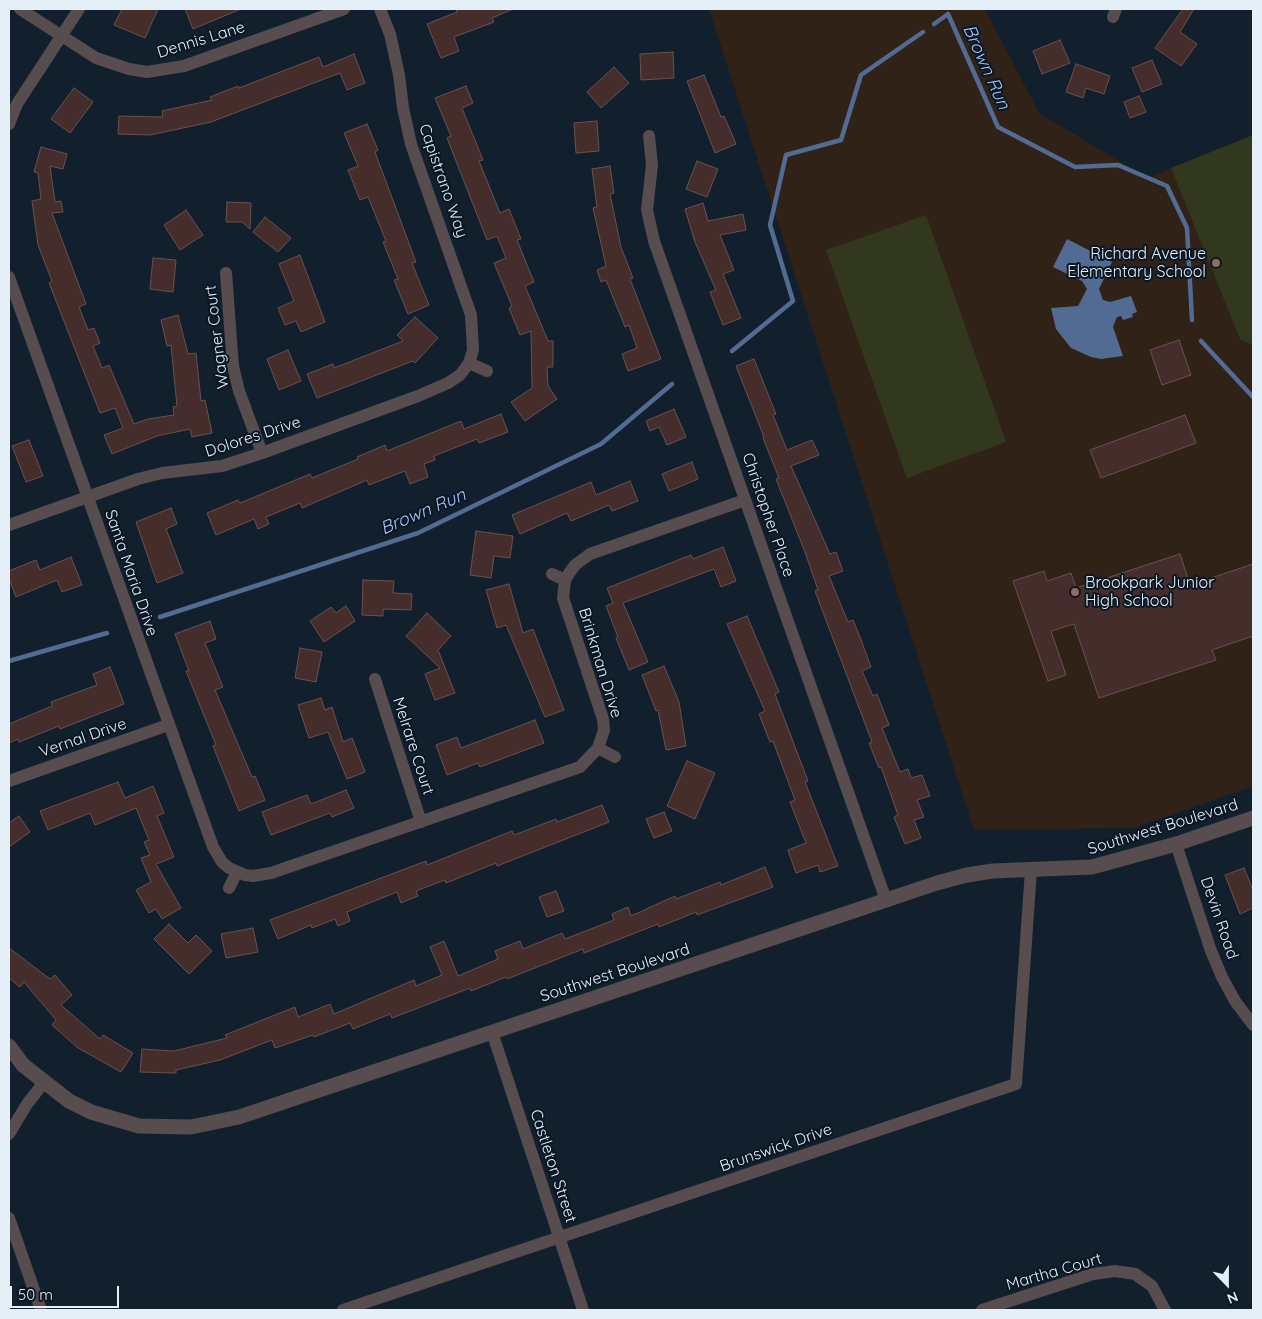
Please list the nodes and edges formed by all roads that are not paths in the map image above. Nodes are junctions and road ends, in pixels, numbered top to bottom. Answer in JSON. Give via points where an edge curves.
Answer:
{"nodes":[{"id":1,"x":20,"y":9,"type":"edge"},
{"id":2,"x":79,"y":9,"type":"edge"},
{"id":3,"x":344,"y":9,"type":"edge"},
{"id":4,"x":380,"y":9,"type":"edge"},
{"id":5,"x":62,"y":35,"type":"junction"},
{"id":6,"x":9,"y":124,"type":"edge"},
{"id":7,"x":649,"y":136,"type":"dead end"},
{"id":8,"x":226,"y":273,"type":"dead end"},
{"id":9,"x":9,"y":277,"type":"edge"},
{"id":10,"x":469,"y":364,"type":"junction"},
{"id":11,"x":487,"y":371,"type":"dead end"},
{"id":12,"x":262,"y":453,"type":"junction"},
{"id":13,"x":87,"y":497,"type":"junction"},
{"id":14,"x":745,"y":500,"type":"junction"},
{"id":15,"x":9,"y":526,"type":"edge"},
{"id":16,"x":552,"y":574,"type":"dead end"},
{"id":17,"x":565,"y":580,"type":"junction"},
{"id":18,"x":375,"y":679,"type":"dead end"},
{"id":19,"x":168,"y":725,"type":"junction"},
{"id":20,"x":598,"y":748,"type":"junction"},
{"id":21,"x":615,"y":758,"type":"dead end"},
{"id":22,"x":9,"y":781,"type":"edge"},
{"id":23,"x":1253,"y":818,"type":"edge"},
{"id":24,"x":421,"y":822,"type":"junction"},
{"id":25,"x":1176,"y":844,"type":"junction"},
{"id":26,"x":1031,"y":870,"type":"junction"},
{"id":27,"x":237,"y":872,"type":"junction"},
{"id":28,"x":229,"y":888,"type":"dead end"},
{"id":29,"x":886,"y":900,"type":"junction"},
{"id":30,"x":1253,"y":1025,"type":"edge"},
{"id":31,"x":492,"y":1032,"type":"junction"},
{"id":32,"x":9,"y":1046,"type":"edge"},
{"id":33,"x":45,"y":1081,"type":"junction"},
{"id":34,"x":9,"y":1134,"type":"edge"},
{"id":35,"x":9,"y":1218,"type":"edge"},
{"id":36,"x":560,"y":1238,"type":"junction"},
{"id":37,"x":41,"y":1310,"type":"edge"},
{"id":38,"x":343,"y":1310,"type":"edge"},
{"id":39,"x":583,"y":1310,"type":"edge"},
{"id":40,"x":982,"y":1310,"type":"edge"},
{"id":41,"x":1165,"y":1310,"type":"edge"}],
"edges":[{"from":1,"to":5,"type":"street","name":"Dennis Lane"},
{"from":2,"to":5,"type":"street"},
{"from":3,"to":5,"type":"street","name":"Dennis Lane","via":[[184,66],[147,72],[96,58]]},
{"from":4,"to":10,"type":"street","name":"Capistrano Way","via":[[400,75],[411,144],[470,316],[473,350]]},
{"from":5,"to":6,"type":"street","via":[[17,104]]},
{"from":7,"to":14,"type":"street","name":"Christopher Place","via":[[652,165],[647,210],[650,224]]},
{"from":8,"to":12,"type":"street","name":"Wagner Court","via":[[233,366]]},
{"from":9,"to":13,"type":"street","name":"Santa Maria Drive"},
{"from":10,"to":11,"type":"street"},
{"from":10,"to":12,"type":"street","name":"Dolores Drive","via":[[448,383],[418,396]]},
{"from":12,"to":13,"type":"street","name":"Dolores Drive","via":[[222,466],[162,473]]},
{"from":13,"to":15,"type":"street","name":"Dolores Drive"},
{"from":13,"to":19,"type":"street","name":"Santa Maria Drive"},
{"from":14,"to":17,"type":"street","via":[[590,554],[575,565]]},
{"from":14,"to":29,"type":"street","name":"Christopher Place"},
{"from":16,"to":17,"type":"street"},
{"from":17,"to":20,"type":"street","name":"Brinkman Drive","via":[[563,598],[603,719],[604,730]]},
{"from":18,"to":24,"type":"street","name":"Melrare Court"},
{"from":19,"to":22,"type":"street","name":"Vernal Drive"},
{"from":19,"to":27,"type":"street","name":"Santa Maria Drive","via":[[212,847],[222,862]]},
{"from":20,"to":21,"type":"street"},
{"from":20,"to":24,"type":"street","via":[[580,767],[562,775]]},
{"from":23,"to":25,"type":"street","name":"Southwest Boulevard"},
{"from":24,"to":27,"type":"street","via":[[271,873],[253,876]]},
{"from":25,"to":26,"type":"street","name":"Southwest Boulevard","via":[[1092,867]]},
{"from":25,"to":30,"type":"street","name":"Devin Road","via":[[1211,951],[1235,1001]]},
{"from":26,"to":29,"type":"street","name":"Southwest Boulevard","via":[[967,875]]},
{"from":26,"to":36,"type":"street","name":"Brunswick Drive","via":[[1016,1084]]},
{"from":27,"to":28,"type":"street"},
{"from":29,"to":31,"type":"street","name":"Southwest Boulevard"},
{"from":31,"to":33,"type":"street","name":"Southwest Boulevard","via":[[239,1116],[191,1127],[139,1126],[114,1120],[69,1101]]},
{"from":31,"to":36,"type":"street","name":"Castleton Street"},
{"from":32,"to":33,"type":"street","name":"Southwest Boulevard","via":[[23,1065]]},
{"from":33,"to":34,"type":"street"},
{"from":35,"to":37,"type":"street"},
{"from":36,"to":38,"type":"street","name":"Brunswick Drive"},
{"from":36,"to":39,"type":"street","name":"Castleton Street"},
{"from":40,"to":41,"type":"street","name":"Martha Court","via":[[1093,1274],[1115,1271],[1135,1274],[1152,1286]]}]}
